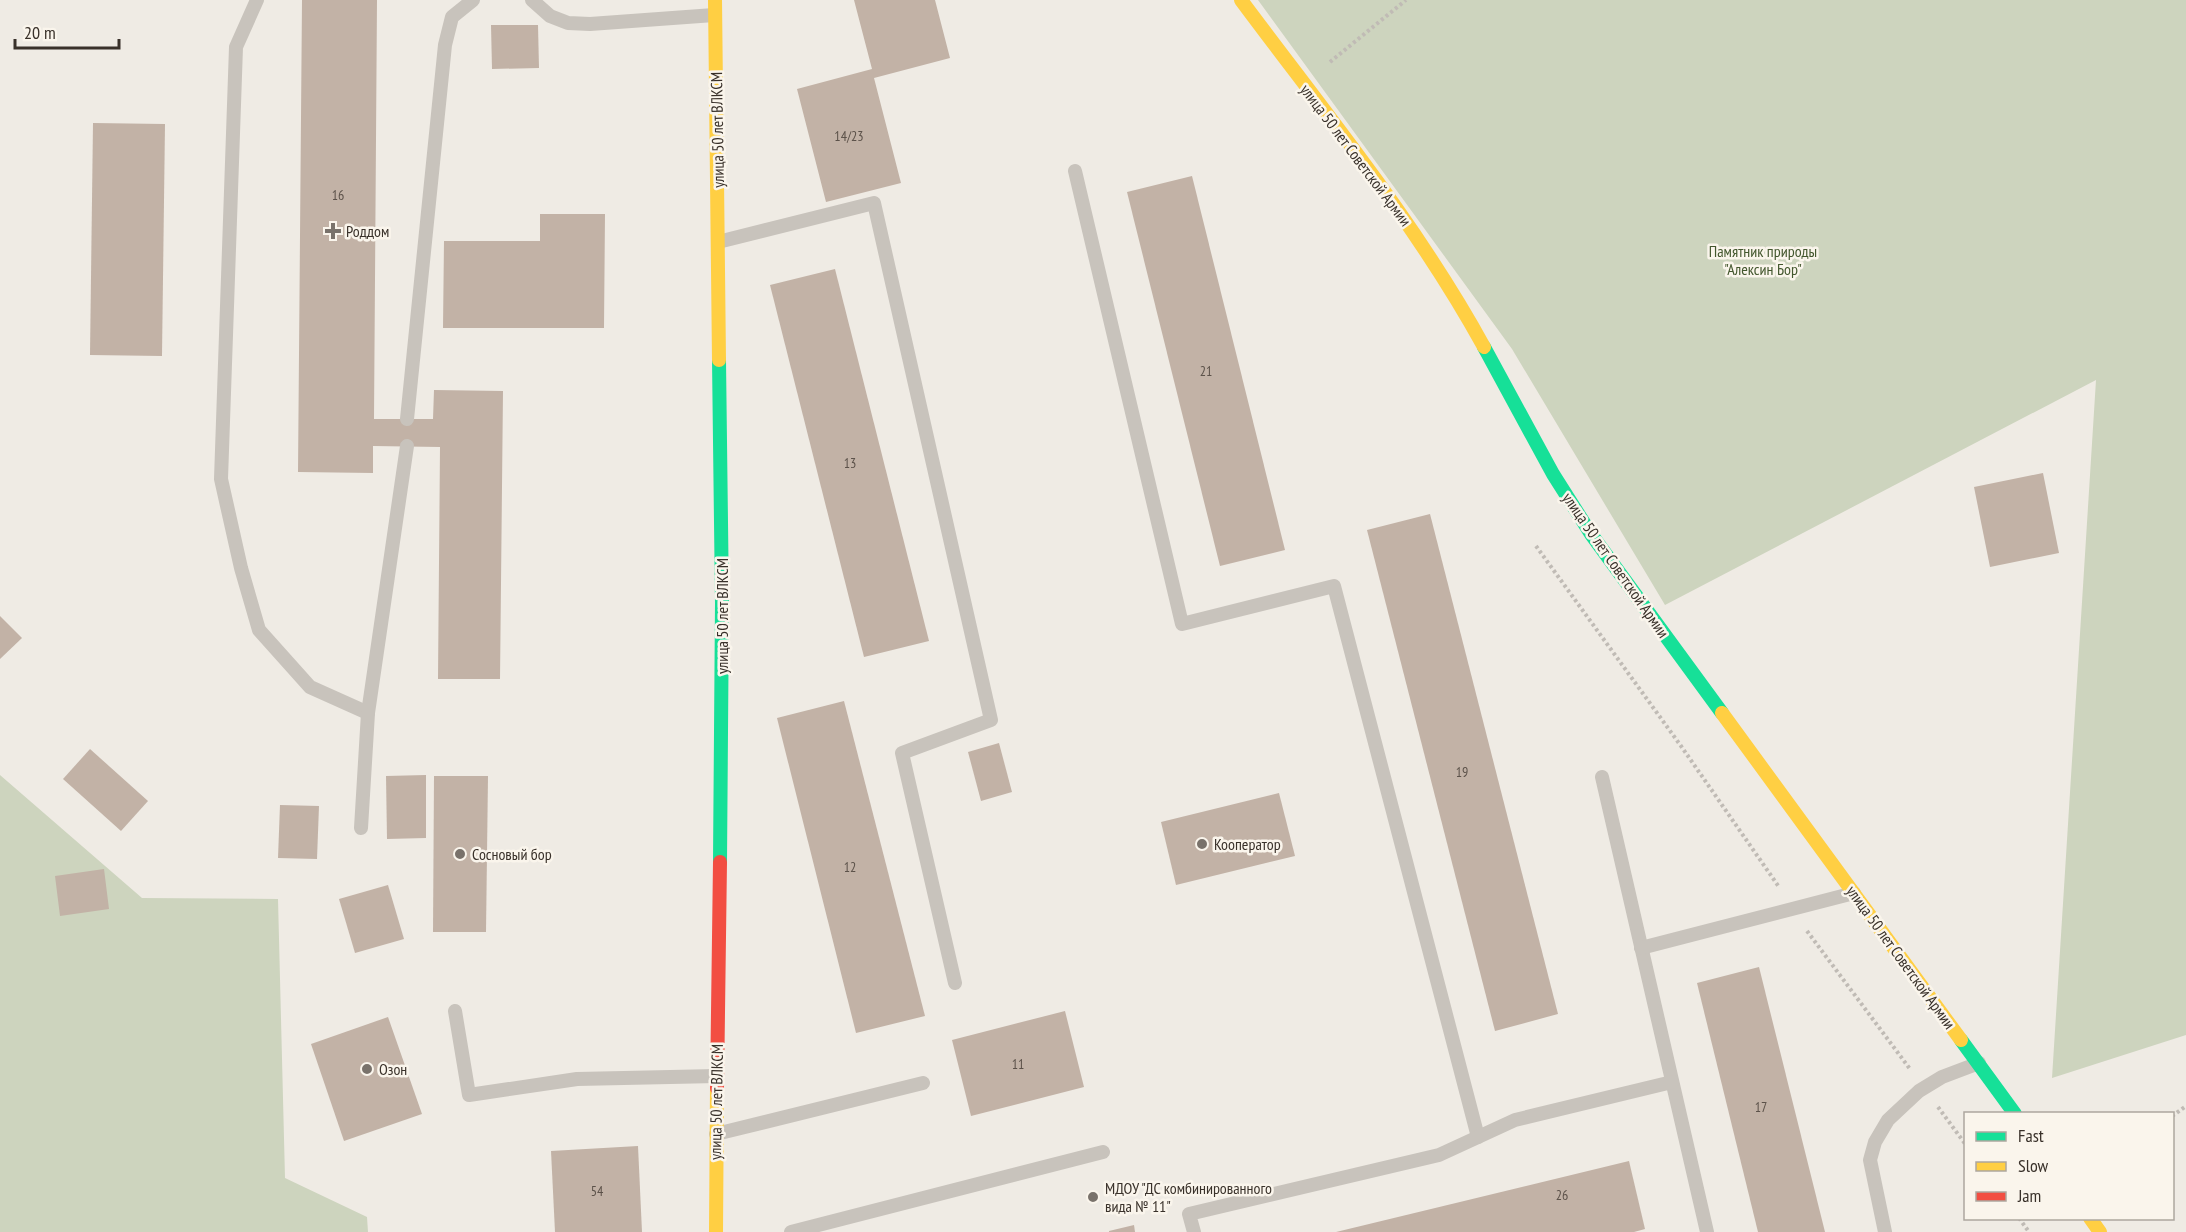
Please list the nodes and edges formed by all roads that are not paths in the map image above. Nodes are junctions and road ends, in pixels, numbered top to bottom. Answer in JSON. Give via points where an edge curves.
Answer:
{"nodes":[{"id":1,"x":257,"y":0,"type":"edge"},
{"id":2,"x":472,"y":0,"type":"edge"},
{"id":3,"x":532,"y":0,"type":"edge"},
{"id":4,"x":715,"y":0,"type":"edge"},
{"id":5,"x":1240,"y":0,"type":"edge"},
{"id":6,"x":714,"y":15,"type":"junction"},
{"id":7,"x":1075,"y":171,"type":"dead end"},
{"id":8,"x":718,"y":242,"type":"junction"},
{"id":9,"x":407,"y":419,"type":"dead end"},
{"id":10,"x":407,"y":446,"type":"dead end"},
{"id":11,"x":368,"y":713,"type":"junction"},
{"id":12,"x":1602,"y":777,"type":"dead end"},
{"id":13,"x":361,"y":828,"type":"dead end"},
{"id":14,"x":1854,"y":893,"type":"junction"},
{"id":15,"x":1641,"y":948,"type":"junction"},
{"id":16,"x":955,"y":983,"type":"dead end"},
{"id":17,"x":455,"y":1011,"type":"dead end"},
{"id":18,"x":1979,"y":1063,"type":"junction"},
{"id":19,"x":717,"y":1076,"type":"junction"},
{"id":20,"x":1672,"y":1082,"type":"junction"},
{"id":21,"x":923,"y":1083,"type":"dead end"},
{"id":22,"x":2014,"y":1112,"type":"edge"},
{"id":23,"x":716,"y":1134,"type":"junction"},
{"id":24,"x":1478,"y":1137,"type":"junction"},
{"id":25,"x":1103,"y":1152,"type":"dead end"},
{"id":26,"x":716,"y":1232,"type":"edge"},
{"id":27,"x":791,"y":1232,"type":"edge"},
{"id":28,"x":1194,"y":1232,"type":"edge"},
{"id":29,"x":1707,"y":1232,"type":"edge"},
{"id":30,"x":1885,"y":1232,"type":"edge"}],
"edges":[{"from":1,"to":11,"type":"lane","via":[[236,47],[221,478],[259,630],[310,687]]},
{"from":2,"to":9,"type":"lane","via":[[452,17],[445,45]]},
{"from":3,"to":6,"type":"lane","via":[[550,16],[590,24]]},
{"from":4,"to":6,"type":"street","name":"улица 50 лет ВЛКСМ"},
{"from":5,"to":14,"type":"street","name":"улица 50 лет Советской Армии","via":[[1418,238],[1458,300],[1553,474],[1591,534]]},
{"from":6,"to":8,"type":"street","name":"улица 50 лет ВЛКСМ"},
{"from":7,"to":24,"type":"lane","via":[[1182,624],[1334,586]]},
{"from":8,"to":16,"type":"lane","via":[[874,203],[991,720],[902,753]]},
{"from":8,"to":19,"type":"street","name":"улица 50 лет ВЛКСМ","via":[[722,603]]},
{"from":10,"to":11,"type":"lane"},
{"from":11,"to":13,"type":"lane"},
{"from":12,"to":15,"type":"lane"},
{"from":14,"to":15,"type":"lane"},
{"from":14,"to":18,"type":"street","name":"улица 50 лет Советской Армии"},
{"from":15,"to":20,"type":"lane"},
{"from":17,"to":19,"type":"lane","via":[[469,1095],[577,1079]]},
{"from":18,"to":22,"type":"street","name":"улица 50 лет Советской Армии"},
{"from":18,"to":30,"type":"lane","via":[[1924,1088],[1888,1120],[1875,1142],[1870,1160]]},
{"from":19,"to":23,"type":"street","name":"улица 50 лет ВЛКСМ"},
{"from":20,"to":24,"type":"lane","via":[[1515,1120]]},
{"from":20,"to":29,"type":"lane"},
{"from":21,"to":23,"type":"lane"},
{"from":23,"to":26,"type":"street","name":"улица 50 лет ВЛКСМ"},
{"from":24,"to":28,"type":"lane","via":[[1439,1155],[1189,1214]]},
{"from":25,"to":27,"type":"lane"}]}
